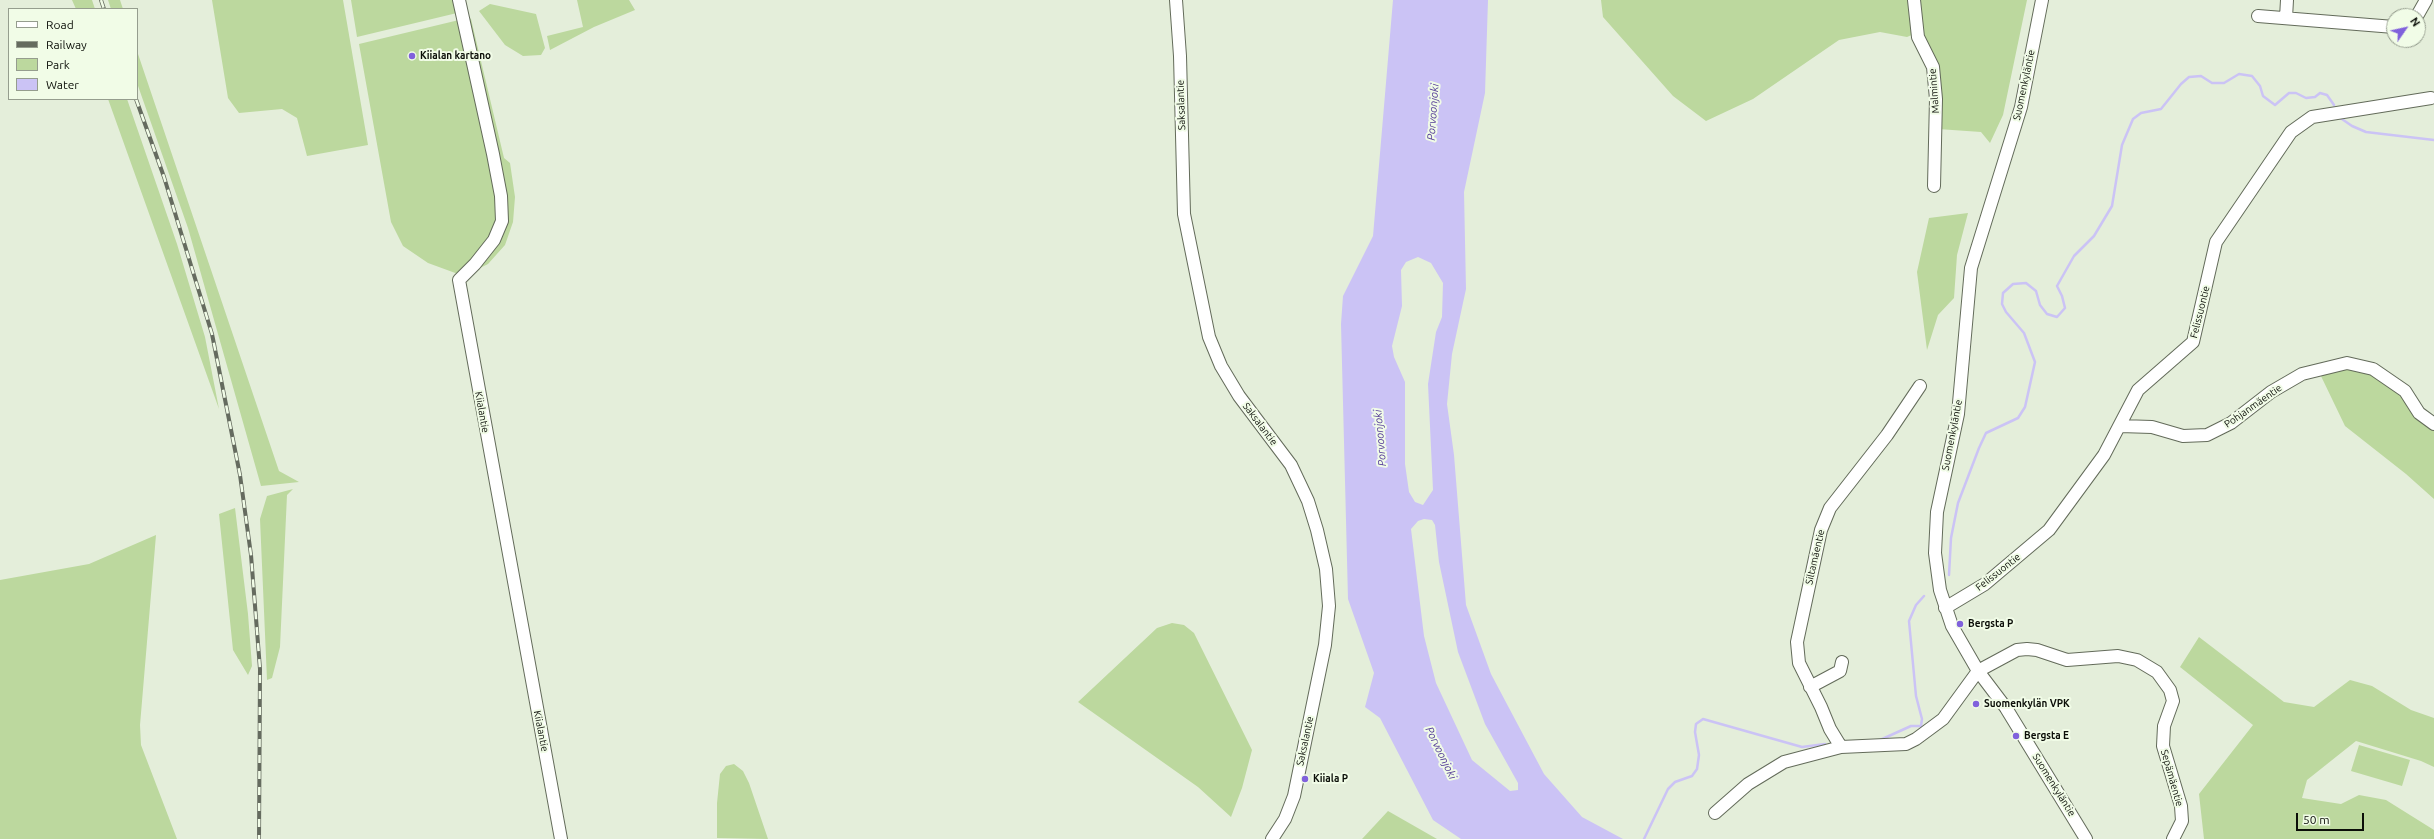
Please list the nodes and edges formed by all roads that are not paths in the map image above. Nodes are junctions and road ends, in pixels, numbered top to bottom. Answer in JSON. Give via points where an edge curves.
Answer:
{"nodes":[{"id":1,"x":459,"y":0,"type":"edge"},
{"id":2,"x":1176,"y":0,"type":"edge"},
{"id":3,"x":1914,"y":0,"type":"edge"},
{"id":4,"x":2042,"y":0,"type":"edge"},
{"id":5,"x":2287,"y":0,"type":"edge"},
{"id":6,"x":2258,"y":16,"type":"dead end"},
{"id":7,"x":2286,"y":18,"type":"junction"},
{"id":8,"x":2386,"y":26,"type":"edge"},
{"id":9,"x":2431,"y":98,"type":"dead end"},
{"id":10,"x":1934,"y":186,"type":"dead end"},
{"id":11,"x":1920,"y":386,"type":"dead end"},
{"id":12,"x":2434,"y":424,"type":"edge"},
{"id":13,"x":2120,"y":426,"type":"junction"},
{"id":14,"x":1945,"y":608,"type":"junction"},
{"id":15,"x":1842,"y":662,"type":"dead end"},
{"id":16,"x":1978,"y":671,"type":"junction"},
{"id":17,"x":1810,"y":687,"type":"junction"},
{"id":18,"x":1841,"y":747,"type":"junction"},
{"id":19,"x":1715,"y":813,"type":"dead end"},
{"id":20,"x":561,"y":839,"type":"edge"},
{"id":21,"x":1272,"y":839,"type":"edge"},
{"id":22,"x":2086,"y":839,"type":"edge"},
{"id":23,"x":2173,"y":839,"type":"edge"}],
"edges":[{"from":1,"to":20,"type":"street","name":"Kiialantie","via":[[501,196],[502,221],[494,240],[459,280]]},
{"from":2,"to":21,"type":"street","name":"Saksalantie","via":[[1184,214],[1210,336],[1221,366],[1239,396],[1291,465],[1318,530],[1326,569],[1328,606],[1325,645],[1294,796],[1285,819]]},
{"from":3,"to":10,"type":"street","name":"Malmintie","via":[[1918,37],[1933,67],[1936,99]]},
{"from":4,"to":14,"type":"street","name":"Suomenkyläntie","via":[[2021,106],[1970,268],[1958,414],[1934,534],[1936,572]]},
{"from":5,"to":7,"type":"street"},
{"from":6,"to":7,"type":"street"},
{"from":7,"to":8,"type":"street"},
{"from":9,"to":13,"type":"street","name":"Felissuontie","via":[[2312,117],[2291,132],[2216,242],[2194,342],[2138,390]]},
{"from":11,"to":17,"type":"street","name":"Siltamäentie","via":[[1887,435],[1830,508],[1823,523],[1797,642],[1799,663]]},
{"from":12,"to":13,"type":"street","name":"Pohjanmäentie","via":[[2419,413],[2404,391],[2373,369],[2347,363],[2302,374],[2271,392],[2231,423],[2207,435],[2183,436],[2152,427]]},
{"from":13,"to":14,"type":"street","name":"Felissuontie","via":[[2104,456],[2049,530],[1986,584]]},
{"from":14,"to":16,"type":"street","name":"Suomenkyläntie","via":[[1952,626]]},
{"from":15,"to":17,"type":"street","via":[[1840,671]]},
{"from":16,"to":18,"type":"street","via":[[1943,720],[1916,740],[1906,744]]},
{"from":16,"to":22,"type":"street","name":"Suomenkyläntie","via":[[2006,708]]},
{"from":16,"to":23,"type":"street","name":"Sepämäentie","via":[[2017,650],[2026,649],[2067,660],[2118,656],[2137,660],[2157,672],[2170,690],[2172,701],[2164,726],[2163,746],[2181,806],[2182,821]]},
{"from":17,"to":18,"type":"street","name":"Siltamäentie"},
{"from":18,"to":19,"type":"street","via":[[1784,762],[1748,784]]}]}
